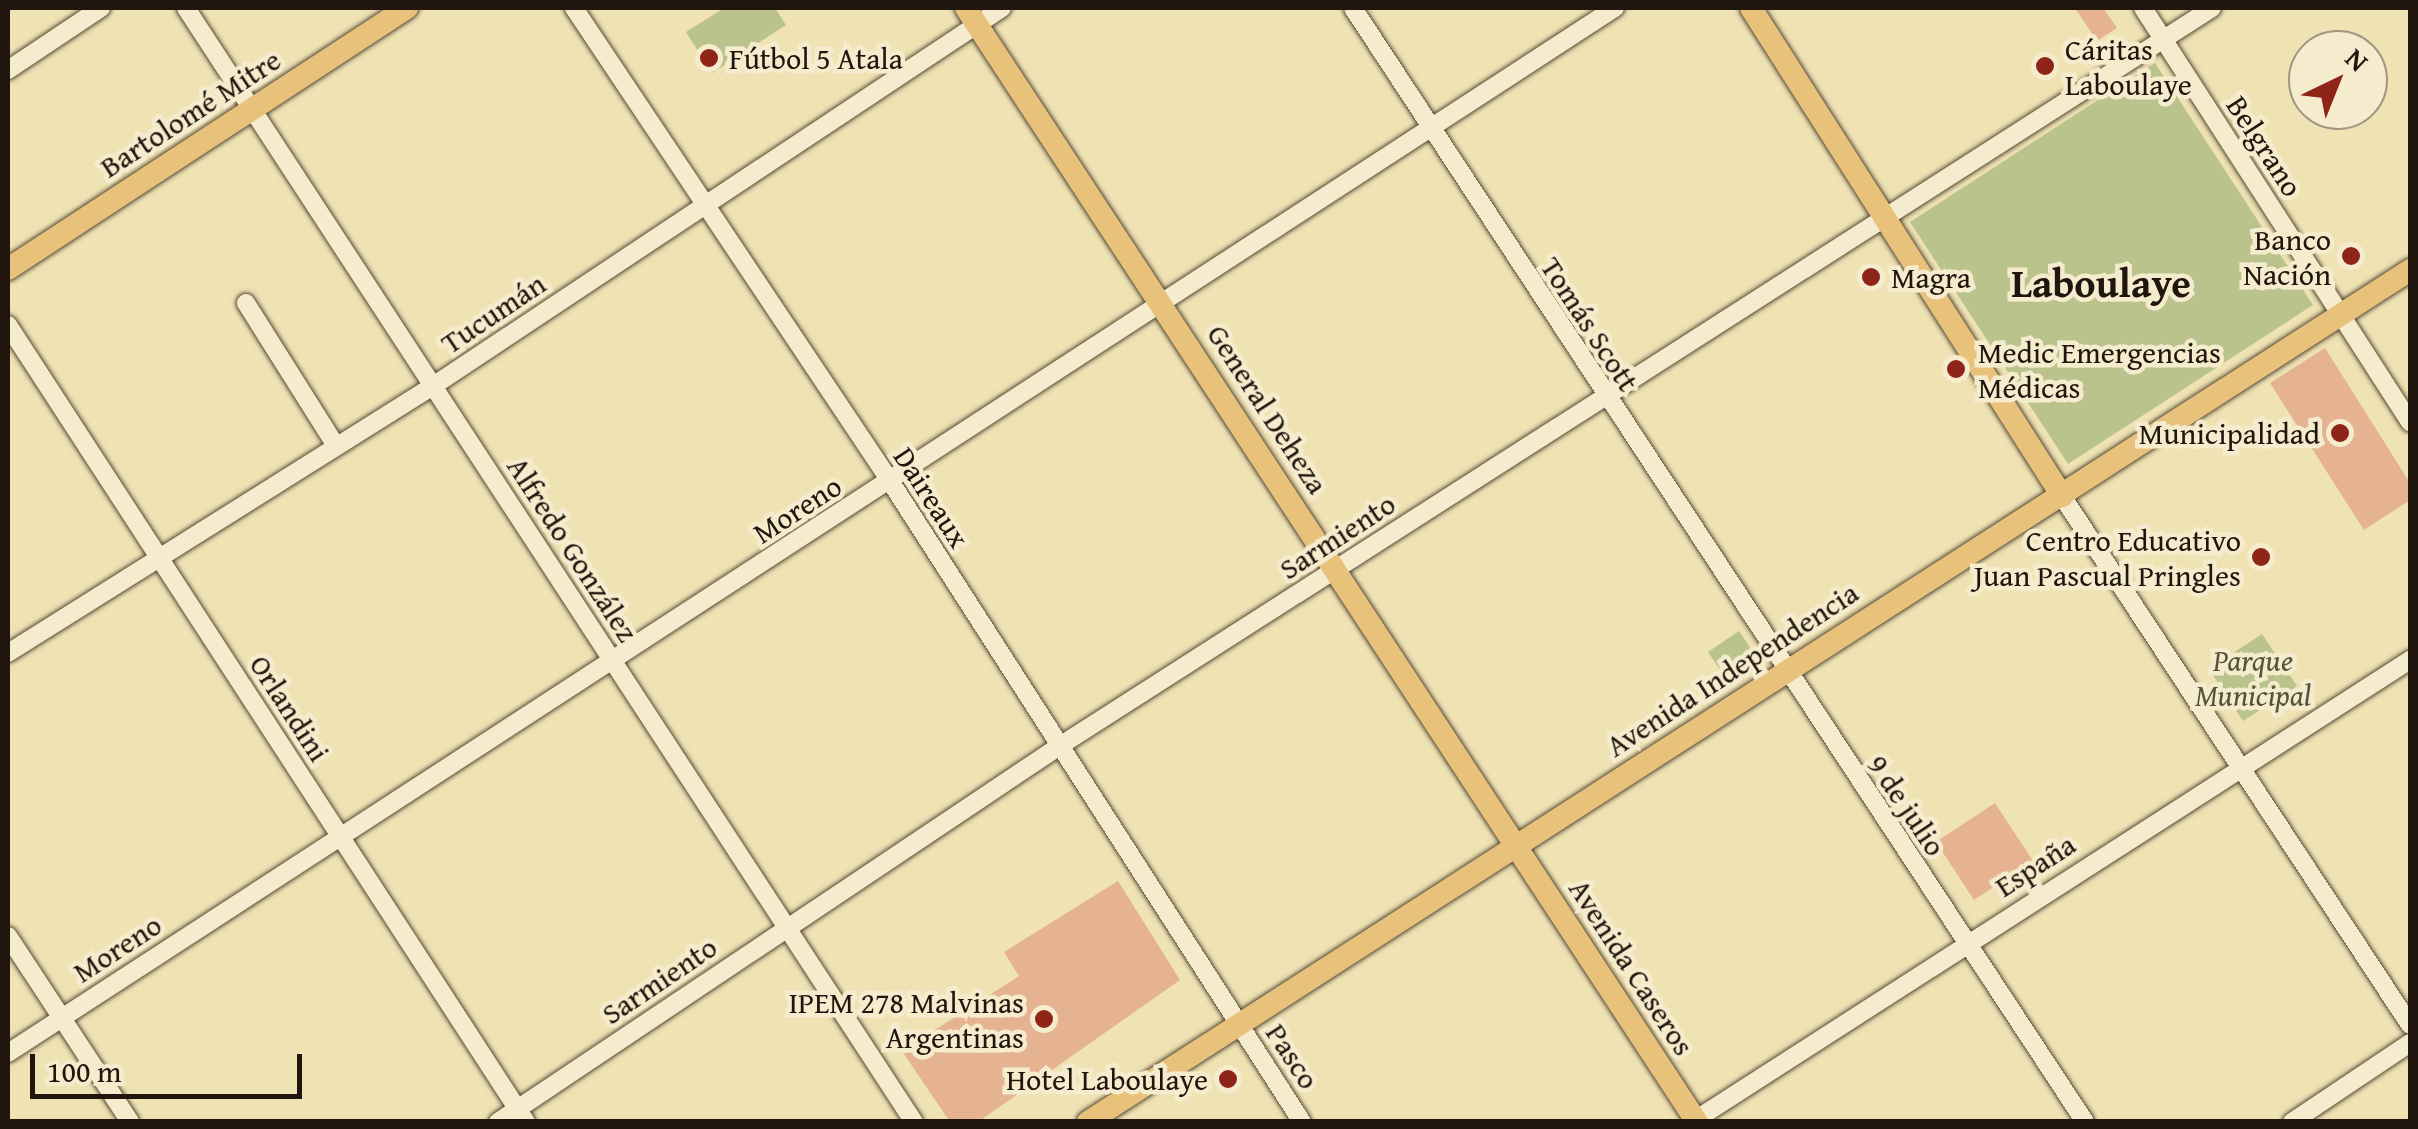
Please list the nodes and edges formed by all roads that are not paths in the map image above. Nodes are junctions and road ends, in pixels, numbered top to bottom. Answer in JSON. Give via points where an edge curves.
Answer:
{"nodes":[{"id":1,"x":101,"y":8,"type":"edge"},
{"id":2,"x":186,"y":8,"type":"edge"},
{"id":3,"x":407,"y":8,"type":"edge"},
{"id":4,"x":574,"y":8,"type":"edge"},
{"id":5,"x":1002,"y":8,"type":"edge"},
{"id":6,"x":1353,"y":8,"type":"edge"},
{"id":7,"x":1615,"y":8,"type":"edge"},
{"id":8,"x":1751,"y":8,"type":"edge"},
{"id":9,"x":2143,"y":8,"type":"edge"},
{"id":10,"x":2212,"y":8,"type":"edge"},
{"id":11,"x":971,"y":16,"type":"edge"},
{"id":12,"x":2164,"y":40,"type":"junction"},
{"id":13,"x":8,"y":70,"type":"edge"},
{"id":14,"x":252,"y":108,"type":"junction"},
{"id":15,"x":1431,"y":126,"type":"junction"},
{"id":16,"x":706,"y":204,"type":"junction"},
{"id":17,"x":1884,"y":221,"type":"junction"},
{"id":18,"x":8,"y":269,"type":"edge"},
{"id":19,"x":2410,"y":270,"type":"edge"},
{"id":20,"x":1162,"y":300,"type":"junction"},
{"id":21,"x":246,"y":303,"type":"dead end"},
{"id":22,"x":2340,"y":315,"type":"junction"},
{"id":23,"x":8,"y":325,"type":"edge"},
{"id":24,"x":433,"y":386,"type":"junction"},
{"id":25,"x":1604,"y":397,"type":"junction"},
{"id":26,"x":2410,"y":423,"type":"edge"},
{"id":27,"x":336,"y":446,"type":"junction"},
{"id":28,"x":890,"y":481,"type":"junction"},
{"id":29,"x":2062,"y":496,"type":"junction"},
{"id":30,"x":157,"y":555,"type":"junction"},
{"id":31,"x":1337,"y":569,"type":"junction"},
{"id":32,"x":8,"y":653,"type":"edge"},
{"id":33,"x":2410,"y":660,"type":"edge"},
{"id":34,"x":614,"y":662,"type":"junction"},
{"id":35,"x":1784,"y":668,"type":"junction"},
{"id":36,"x":1058,"y":748,"type":"junction"},
{"id":37,"x":2242,"y":765,"type":"junction"},
{"id":38,"x":339,"y":835,"type":"junction"},
{"id":39,"x":1517,"y":846,"type":"junction"},
{"id":40,"x":786,"y":926,"type":"junction"},
{"id":41,"x":8,"y":936,"type":"edge"},
{"id":42,"x":1965,"y":942,"type":"junction"},
{"id":43,"x":61,"y":1018,"type":"junction"},
{"id":44,"x":1238,"y":1021,"type":"junction"},
{"id":45,"x":2410,"y":1025,"type":"edge"},
{"id":46,"x":2410,"y":1043,"type":"edge"},
{"id":47,"x":8,"y":1052,"type":"edge"},
{"id":48,"x":522,"y":1115,"type":"edge"},
{"id":49,"x":1695,"y":1121,"type":"edge"},
{"id":50,"x":130,"y":1122,"type":"edge"},
{"id":51,"x":498,"y":1122,"type":"edge"},
{"id":52,"x":914,"y":1122,"type":"edge"},
{"id":53,"x":1088,"y":1122,"type":"edge"},
{"id":54,"x":1302,"y":1122,"type":"edge"},
{"id":55,"x":2085,"y":1122,"type":"edge"},
{"id":56,"x":2292,"y":1122,"type":"edge"}],
"edges":[{"from":1,"to":13,"type":"street"},
{"from":2,"to":14,"type":"street","name":"Alfredo González"},
{"from":3,"to":14,"type":"main road","name":"Bartolomé Mitre"},
{"from":4,"to":16,"type":"street","name":"Daireaux"},
{"from":5,"to":11,"type":"street","name":"Tucumán"},
{"from":6,"to":15,"type":"street","name":"Tomás Scott"},
{"from":7,"to":15,"type":"street","name":"Moreno"},
{"from":8,"to":17,"type":"main road"},
{"from":9,"to":12,"type":"street","name":"Belgrano"},
{"from":10,"to":12,"type":"street","name":"Sarmiento"},
{"from":11,"to":16,"type":"street","name":"Tucumán"},
{"from":11,"to":20,"type":"main road","name":"General Deheza"},
{"from":12,"to":17,"type":"street","name":"Sarmiento"},
{"from":12,"to":22,"type":"street","name":"Belgrano"},
{"from":14,"to":18,"type":"main road","name":"Bartolomé Mitre"},
{"from":14,"to":24,"type":"street","name":"Alfredo González"},
{"from":15,"to":20,"type":"street","name":"Moreno"},
{"from":15,"to":25,"type":"street","name":"Tomás Scott"},
{"from":16,"to":24,"type":"street","name":"Tucumán"},
{"from":16,"to":28,"type":"street","name":"Daireaux"},
{"from":17,"to":25,"type":"street","name":"Sarmiento"},
{"from":17,"to":29,"type":"main road"},
{"from":19,"to":22,"type":"main road","name":"Avenida Independencia"},
{"from":20,"to":28,"type":"street","name":"Moreno"},
{"from":20,"to":31,"type":"main road","name":"General Deheza"},
{"from":21,"to":27,"type":"street"},
{"from":22,"to":26,"type":"street","name":"Belgrano"},
{"from":22,"to":29,"type":"main road","name":"Avenida Independencia"},
{"from":23,"to":30,"type":"street","name":"Orlandini"},
{"from":24,"to":27,"type":"street","name":"Tucumán"},
{"from":24,"to":34,"type":"street","name":"Alfredo González"},
{"from":25,"to":31,"type":"street","name":"Sarmiento"},
{"from":25,"to":35,"type":"street","name":"Tomás Scott"},
{"from":27,"to":30,"type":"street","name":"Tucumán"},
{"from":28,"to":34,"type":"street","name":"Moreno"},
{"from":28,"to":36,"type":"street","name":"Daireaux"},
{"from":29,"to":35,"type":"main road","name":"Avenida Independencia"},
{"from":29,"to":37,"type":"street"},
{"from":30,"to":32,"type":"street","name":"Tucumán"},
{"from":30,"to":38,"type":"street","name":"Orlandini"},
{"from":31,"to":36,"type":"street","name":"Sarmiento"},
{"from":31,"to":39,"type":"main road","name":"General Deheza"},
{"from":33,"to":37,"type":"street","name":"España"},
{"from":34,"to":38,"type":"street","name":"Moreno"},
{"from":34,"to":40,"type":"street","name":"Alfredo González"},
{"from":35,"to":39,"type":"main road","name":"Avenida Independencia"},
{"from":35,"to":42,"type":"street","name":"9 de julio"},
{"from":36,"to":40,"type":"street","name":"Sarmiento"},
{"from":36,"to":44,"type":"street","name":"Daireaux"},
{"from":37,"to":42,"type":"street","name":"España"},
{"from":37,"to":45,"type":"street"},
{"from":38,"to":43,"type":"street","name":"Moreno"},
{"from":38,"to":48,"type":"street","name":"Orlandini"},
{"from":39,"to":44,"type":"main road","name":"Avenida Independencia"},
{"from":39,"to":49,"type":"main road","name":"Avenida Caseros"},
{"from":40,"to":48,"type":"street","name":"Sarmiento"},
{"from":40,"to":52,"type":"street","name":"Alfredo González"},
{"from":41,"to":43,"type":"street"},
{"from":42,"to":49,"type":"street","name":"España"},
{"from":42,"to":55,"type":"street","name":"9 de julio"},
{"from":43,"to":47,"type":"street","name":"Moreno"},
{"from":43,"to":50,"type":"street"},
{"from":44,"to":53,"type":"main road","name":"Avenida Independencia"},
{"from":44,"to":54,"type":"street","name":"Pasco"},
{"from":46,"to":56,"type":"street"},
{"from":48,"to":51,"type":"street","name":"Sarmiento"}]}
